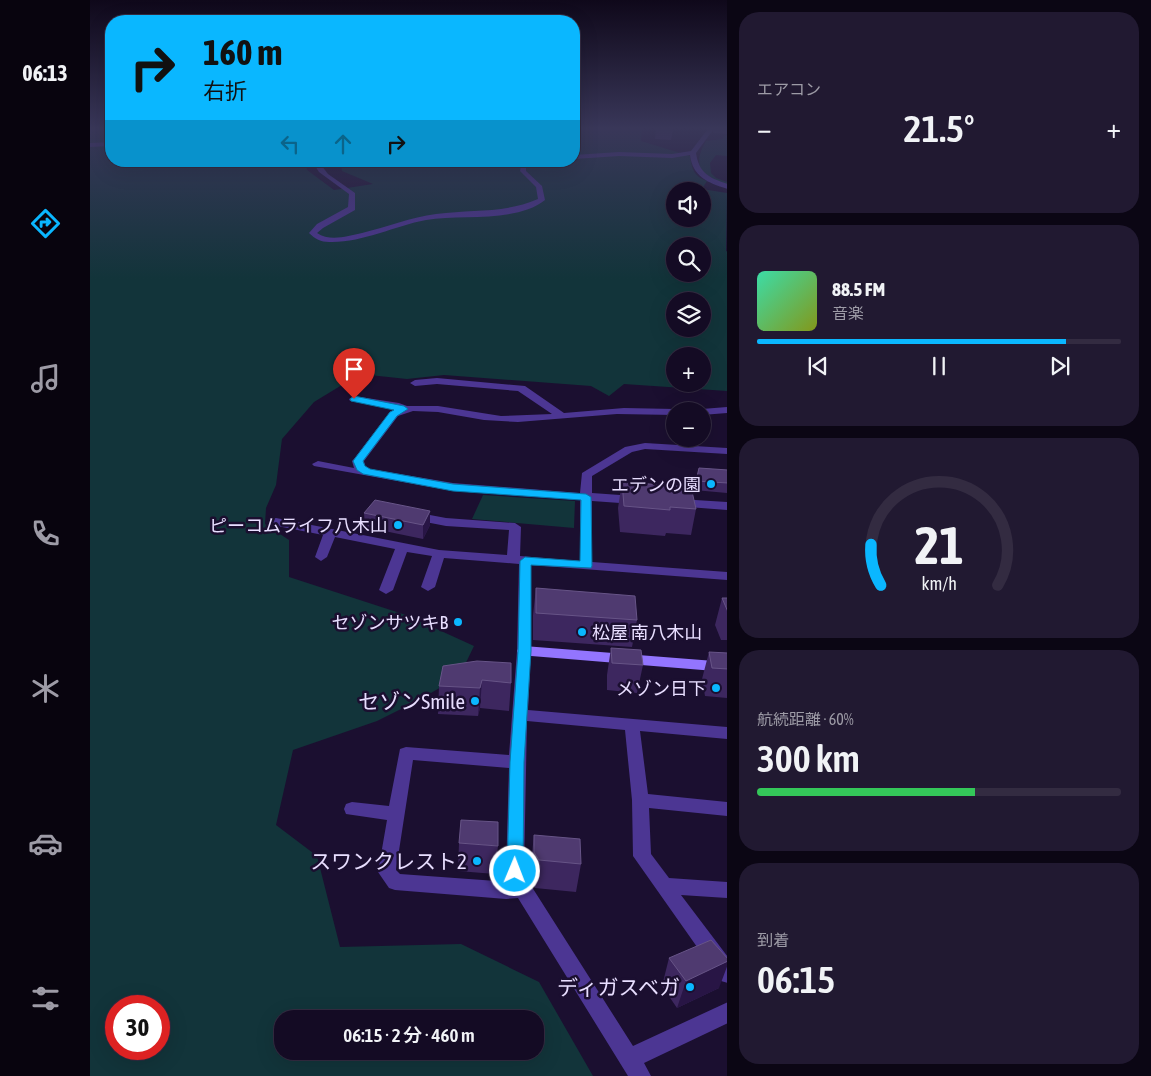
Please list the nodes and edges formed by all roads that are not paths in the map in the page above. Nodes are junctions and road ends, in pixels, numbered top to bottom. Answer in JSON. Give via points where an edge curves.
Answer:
{"nodes":[{"id":1,"x":332,"y":178,"type":"edge"},
{"id":2,"x":531,"y":178,"type":"edge"},
{"id":3,"x":705,"y":178,"type":"edge"},
{"id":4,"x":727,"y":187,"type":"edge"},
{"id":5,"x":415,"y":383,"type":"dead end"},
{"id":6,"x":354,"y":399,"type":"dead end"},
{"id":7,"x":404,"y":409,"type":"junction"},
{"id":8,"x":727,"y":410,"type":"edge"},
{"id":9,"x":711,"y":411,"type":"edge"},
{"id":10,"x":666,"y":412,"type":"edge"},
{"id":11,"x":564,"y":417,"type":"junction"},
{"id":12,"x":666,"y":445,"type":"edge"},
{"id":13,"x":705,"y":447,"type":"edge"},
{"id":14,"x":727,"y":451,"type":"edge"},
{"id":15,"x":318,"y":464,"type":"dead end"},
{"id":16,"x":364,"y":470,"type":"junction"},
{"id":17,"x":586,"y":497,"type":"junction"},
{"id":18,"x":642,"y":501,"type":"edge"},
{"id":19,"x":671,"y":502,"type":"edge"},
{"id":20,"x":727,"y":506,"type":"edge"},
{"id":21,"x":402,"y":514,"type":"edge"},
{"id":22,"x":276,"y":522,"type":"dead end"},
{"id":23,"x":330,"y":534,"type":"junction"},
{"id":24,"x":402,"y":548,"type":"junction"},
{"id":25,"x":439,"y":554,"type":"junction"},
{"id":26,"x":321,"y":557,"type":"dead end"},
{"id":27,"x":519,"y":561,"type":"junction"},
{"id":28,"x":586,"y":566,"type":"junction"},
{"id":29,"x":727,"y":576,"type":"edge"},
{"id":30,"x":428,"y":586,"type":"dead end"},
{"id":31,"x":386,"y":590,"type":"dead end"},
{"id":32,"x":524,"y":651,"type":"junction"},
{"id":33,"x":727,"y":667,"type":"edge"},
{"id":34,"x":521,"y":715,"type":"junction"},
{"id":35,"x":632,"y":725,"type":"junction"},
{"id":36,"x":727,"y":733,"type":"edge"},
{"id":37,"x":517,"y":762,"type":"junction"},
{"id":38,"x":640,"y":800,"type":"junction"},
{"id":39,"x":727,"y":808,"type":"edge"},
{"id":40,"x":352,"y":809,"type":"dead end"},
{"id":41,"x":396,"y":814,"type":"junction"},
{"id":42,"x":663,"y":886,"type":"junction"},
{"id":43,"x":523,"y":889,"type":"junction"},
{"id":44,"x":727,"y":890,"type":"edge"},
{"id":45,"x":727,"y":974,"type":"edge"},
{"id":46,"x":727,"y":1012,"type":"edge"},
{"id":47,"x":635,"y":1067,"type":"edge"}],
"edges":[{"from":1,"to":2,"type":"street","via":[[352,194],[352,208],[313,233],[327,240],[438,216],[500,214],[526,208],[542,200],[539,186]]},
{"from":3,"to":4,"type":"street"},
{"from":5,"to":11,"type":"street","via":[[437,381],[521,388]]},
{"from":6,"to":7,"type":"street"},
{"from":7,"to":11,"type":"street","via":[[415,407],[502,420]]},
{"from":7,"to":16,"type":"street","via":[[394,414],[358,461]]},
{"from":8,"to":9,"type":"street"},
{"from":10,"to":11,"type":"street","via":[[617,411]]},
{"from":12,"to":17,"type":"street","via":[[629,449],[586,475]]},
{"from":13,"to":14,"type":"street"},
{"from":15,"to":16,"type":"street","via":[[358,472]]},
{"from":16,"to":17,"type":"street","via":[[453,487]]},
{"from":17,"to":18,"type":"street"},
{"from":17,"to":28,"type":"street"},
{"from":19,"to":20,"type":"street"},
{"from":21,"to":27,"type":"street","via":[[446,522],[515,527]]},
{"from":22,"to":23,"type":"street"},
{"from":23,"to":24,"type":"street"},
{"from":23,"to":26,"type":"street"},
{"from":24,"to":25,"type":"street"},
{"from":24,"to":31,"type":"street"},
{"from":25,"to":27,"type":"street"},
{"from":25,"to":30,"type":"street"},
{"from":27,"to":28,"type":"street"},
{"from":27,"to":32,"type":"street"},
{"from":28,"to":29,"type":"street"},
{"from":32,"to":33,"type":"street"},
{"from":32,"to":34,"type":"street"},
{"from":34,"to":35,"type":"street"},
{"from":34,"to":37,"type":"street"},
{"from":35,"to":36,"type":"street"},
{"from":35,"to":38,"type":"street"},
{"from":37,"to":41,"type":"street","via":[[406,752]]},
{"from":37,"to":43,"type":"street","via":[[515,871]]},
{"from":38,"to":39,"type":"street"},
{"from":38,"to":42,"type":"street","via":[[642,856]]},
{"from":40,"to":41,"type":"street"},
{"from":41,"to":43,"type":"street","via":[[387,872],[395,882],[506,891]]},
{"from":42,"to":44,"type":"street"},
{"from":42,"to":45,"type":"street"},
{"from":43,"to":47,"type":"street"},
{"from":46,"to":47,"type":"street"}]}
